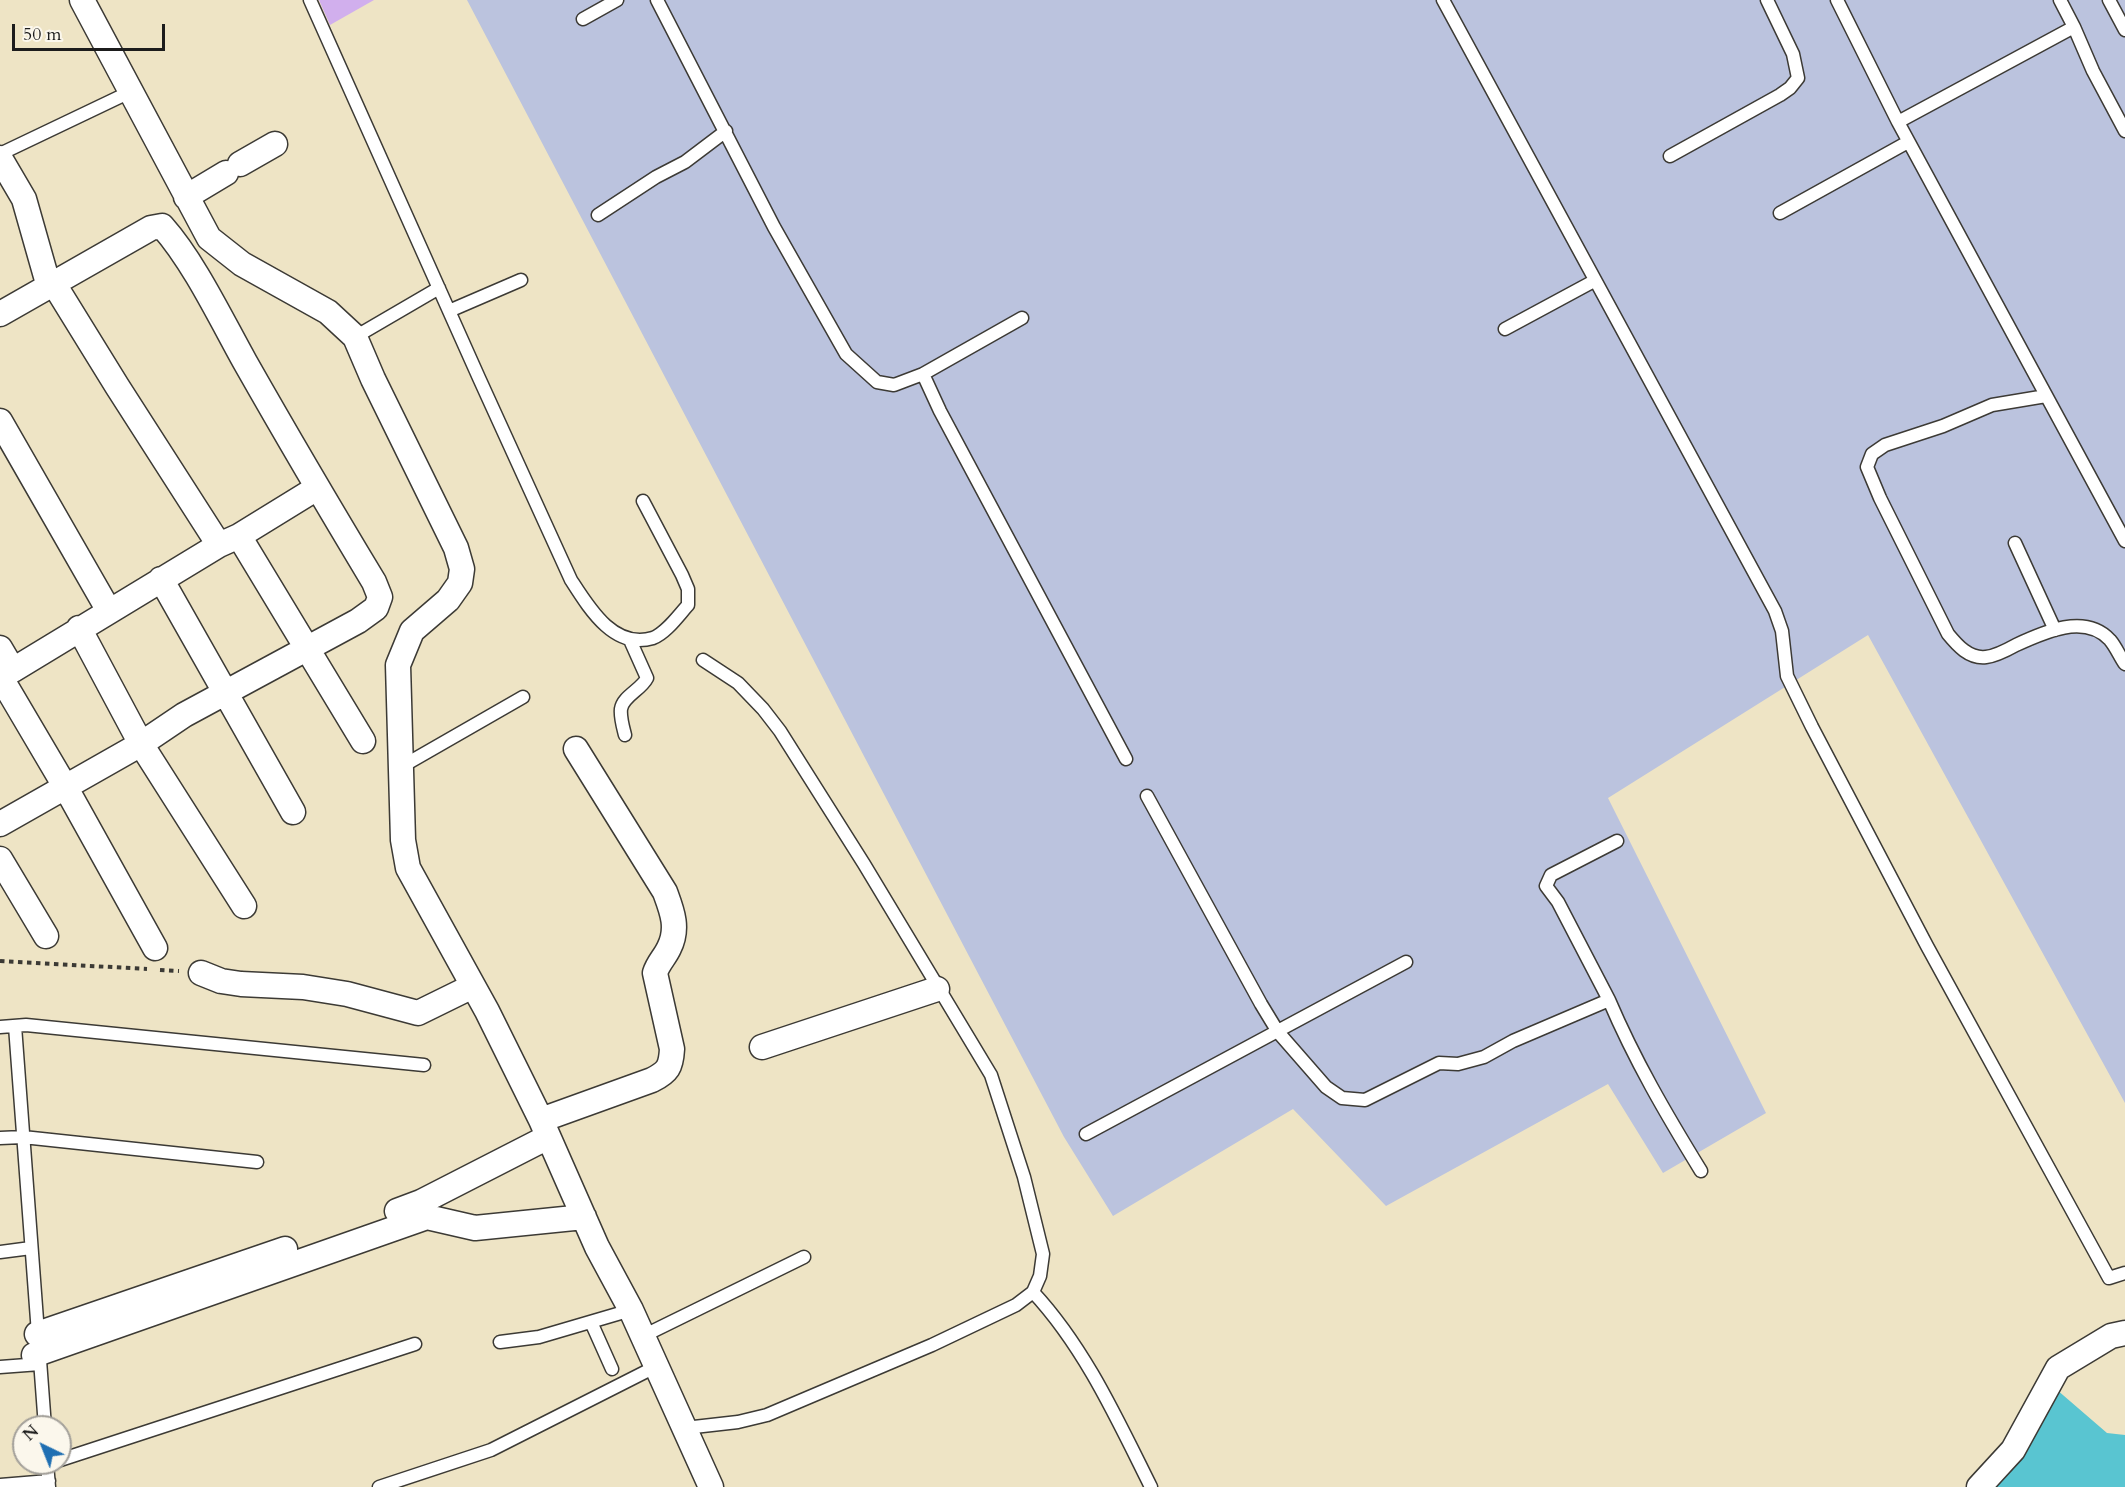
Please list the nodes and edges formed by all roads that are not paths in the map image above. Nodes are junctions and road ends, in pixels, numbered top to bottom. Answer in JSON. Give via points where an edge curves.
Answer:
{"nodes":[{"id":1,"x":82,"y":0,"type":"edge"},
{"id":2,"x":310,"y":0,"type":"edge"},
{"id":3,"x":617,"y":0,"type":"edge"},
{"id":4,"x":657,"y":0,"type":"edge"},
{"id":5,"x":1443,"y":0,"type":"edge"},
{"id":6,"x":1767,"y":0,"type":"edge"},
{"id":7,"x":1837,"y":0,"type":"edge"},
{"id":8,"x":2060,"y":0,"type":"edge"},
{"id":9,"x":2109,"y":0,"type":"edge"},
{"id":10,"x":583,"y":18,"type":"dead end"},
{"id":11,"x":2074,"y":27,"type":"junction"},
{"id":12,"x":2125,"y":30,"type":"edge"},
{"id":13,"x":132,"y":91,"type":"junction"},
{"id":14,"x":1898,"y":122,"type":"junction"},
{"id":15,"x":726,"y":131,"type":"junction"},
{"id":16,"x":2125,"y":131,"type":"edge"},
{"id":17,"x":1908,"y":142,"type":"junction"},
{"id":18,"x":275,"y":144,"type":"dead end"},
{"id":19,"x":0,"y":156,"type":"edge"},
{"id":20,"x":1670,"y":156,"type":"dead end"},
{"id":21,"x":186,"y":197,"type":"junction"},
{"id":22,"x":1780,"y":213,"type":"dead end"},
{"id":23,"x":598,"y":215,"type":"dead end"},
{"id":24,"x":521,"y":280,"type":"dead end"},
{"id":25,"x":1594,"y":281,"type":"junction"},
{"id":26,"x":52,"y":286,"type":"junction"},
{"id":27,"x":439,"y":288,"type":"junction"},
{"id":28,"x":449,"y":310,"type":"junction"},
{"id":29,"x":0,"y":314,"type":"edge"},
{"id":30,"x":1022,"y":318,"type":"dead end"},
{"id":31,"x":1505,"y":329,"type":"dead end"},
{"id":32,"x":356,"y":337,"type":"junction"},
{"id":33,"x":923,"y":374,"type":"junction"},
{"id":34,"x":2046,"y":396,"type":"junction"},
{"id":35,"x":0,"y":421,"type":"edge"},
{"id":36,"x":317,"y":488,"type":"junction"},
{"id":37,"x":643,"y":501,"type":"dead end"},
{"id":38,"x":229,"y":541,"type":"junction"},
{"id":39,"x":2125,"y":541,"type":"edge"},
{"id":40,"x":2015,"y":543,"type":"dead end"},
{"id":41,"x":161,"y":579,"type":"junction"},
{"id":42,"x":109,"y":611,"type":"junction"},
{"id":43,"x":79,"y":628,"type":"junction"},
{"id":44,"x":2055,"y":630,"type":"junction"},
{"id":45,"x":630,"y":640,"type":"junction"},
{"id":46,"x":0,"y":648,"type":"edge"},
{"id":47,"x":307,"y":649,"type":"junction"},
{"id":48,"x":703,"y":660,"type":"dead end"},
{"id":49,"x":2125,"y":664,"type":"edge"},
{"id":50,"x":4,"y":674,"type":"edge"},
{"id":51,"x":225,"y":692,"type":"junction"},
{"id":52,"x":523,"y":697,"type":"dead end"},
{"id":53,"x":625,"y":735,"type":"dead end"},
{"id":54,"x":363,"y":741,"type":"dead end"},
{"id":55,"x":141,"y":744,"type":"junction"},
{"id":56,"x":576,"y":749,"type":"dead end"},
{"id":57,"x":1126,"y":759,"type":"dead end"},
{"id":58,"x":401,"y":767,"type":"junction"},
{"id":59,"x":66,"y":788,"type":"junction"},
{"id":60,"x":1147,"y":796,"type":"dead end"},
{"id":61,"x":293,"y":812,"type":"dead end"},
{"id":62,"x":0,"y":824,"type":"edge"},
{"id":63,"x":1617,"y":840,"type":"dead end"},
{"id":64,"x":0,"y":859,"type":"edge"},
{"id":65,"x":244,"y":906,"type":"dead end"},
{"id":66,"x":46,"y":936,"type":"dead end"},
{"id":67,"x":155,"y":948,"type":"dead end"},
{"id":68,"x":1406,"y":962,"type":"dead end"},
{"id":69,"x":201,"y":973,"type":"road end"},
{"id":70,"x":473,"y":986,"type":"junction"},
{"id":71,"x":937,"y":989,"type":"junction"},
{"id":72,"x":1609,"y":1000,"type":"junction"},
{"id":73,"x":15,"y":1026,"type":"junction"},
{"id":74,"x":0,"y":1027,"type":"edge"},
{"id":75,"x":1278,"y":1032,"type":"junction"},
{"id":76,"x":762,"y":1047,"type":"dead end"},
{"id":77,"x":424,"y":1065,"type":"dead end"},
{"id":78,"x":544,"y":1129,"type":"junction"},
{"id":79,"x":1086,"y":1134,"type":"dead end"},
{"id":80,"x":23,"y":1137,"type":"junction"},
{"id":81,"x":0,"y":1138,"type":"edge"},
{"id":82,"x":257,"y":1162,"type":"dead end"},
{"id":83,"x":1701,"y":1171,"type":"dead end"},
{"id":84,"x":584,"y":1217,"type":"junction"},
{"id":85,"x":31,"y":1248,"type":"junction"},
{"id":86,"x":0,"y":1252,"type":"edge"},
{"id":87,"x":804,"y":1257,"type":"dead end"},
{"id":88,"x":2125,"y":1273,"type":"edge"},
{"id":89,"x":1033,"y":1292,"type":"junction"},
{"id":90,"x":631,"y":1310,"type":"junction"},
{"id":91,"x":591,"y":1322,"type":"junction"},
{"id":92,"x":2125,"y":1332,"type":"edge"},
{"id":93,"x":643,"y":1336,"type":"junction"},
{"id":94,"x":500,"y":1342,"type":"dead end"},
{"id":95,"x":415,"y":1344,"type":"dead end"},
{"id":96,"x":38,"y":1351,"type":"junction"},
{"id":97,"x":657,"y":1366,"type":"junction"},
{"id":98,"x":0,"y":1367,"type":"edge"},
{"id":99,"x":612,"y":1369,"type":"dead end"},
{"id":100,"x":44,"y":1415,"type":"edge"},
{"id":101,"x":685,"y":1428,"type":"junction"},
{"id":102,"x":72,"y":1456,"type":"edge"},
{"id":103,"x":49,"y":1484,"type":"edge"},
{"id":104,"x":0,"y":1485,"type":"edge"},
{"id":105,"x":380,"y":1487,"type":"edge"},
{"id":106,"x":711,"y":1487,"type":"edge"},
{"id":107,"x":1151,"y":1487,"type":"edge"},
{"id":108,"x":1979,"y":1487,"type":"edge"}],
"edges":[{"from":1,"to":13,"type":"street"},
{"from":2,"to":27,"type":"lane"},
{"from":3,"to":10,"type":"lane"},
{"from":4,"to":15,"type":"lane"},
{"from":5,"to":25,"type":"lane"},
{"from":6,"to":20,"type":"lane","via":[[1793,54],[1798,78],[1780,95]]},
{"from":7,"to":14,"type":"lane"},
{"from":8,"to":11,"type":"lane"},
{"from":9,"to":12,"type":"lane"},
{"from":11,"to":14,"type":"lane"},
{"from":11,"to":16,"type":"lane"},
{"from":13,"to":19,"type":"lane"},
{"from":13,"to":21,"type":"street"},
{"from":14,"to":17,"type":"lane"},
{"from":15,"to":23,"type":"lane","via":[[685,162]]},
{"from":15,"to":33,"type":"lane","via":[[774,227],[846,354],[877,381],[894,385]]},
{"from":17,"to":22,"type":"lane"},
{"from":17,"to":34,"type":"lane"},
{"from":18,"to":21,"type":"street"},
{"from":19,"to":26,"type":"street","via":[[24,199]]},
{"from":21,"to":32,"type":"street","via":[[209,238],[242,264],[328,312]]},
{"from":24,"to":28,"type":"lane"},
{"from":25,"to":31,"type":"lane"},
{"from":25,"to":88,"type":"lane","via":[[1775,611],[1782,631],[1787,676],[1927,946],[2109,1278]]},
{"from":26,"to":29,"type":"street"},
{"from":26,"to":36,"type":"street","via":[[151,228],[162,226],[206,291]]},
{"from":26,"to":38,"type":"street","via":[[117,386]]},
{"from":27,"to":28,"type":"lane"},
{"from":27,"to":32,"type":"lane"},
{"from":28,"to":45,"type":"lane","via":[[571,580],[590,610],[606,626]]},
{"from":30,"to":33,"type":"lane"},
{"from":32,"to":58,"type":"street","via":[[456,548],[462,569],[460,583],[448,600],[412,631],[398,665]]},
{"from":33,"to":57,"type":"lane"},
{"from":34,"to":39,"type":"lane"},
{"from":34,"to":44,"type":"lane","via":[[1992,405],[1885,445],[1872,454],[1868,467],[1948,634],[1959,647],[1984,658]]},
{"from":35,"to":42,"type":"street"},
{"from":36,"to":38,"type":"street"},
{"from":36,"to":47,"type":"street","via":[[380,597],[376,608],[358,621]]},
{"from":37,"to":45,"type":"lane","via":[[682,575],[688,589],[688,605],[655,637]]},
{"from":38,"to":41,"type":"street"},
{"from":38,"to":47,"type":"street"},
{"from":40,"to":44,"type":"lane"},
{"from":41,"to":42,"type":"street"},
{"from":41,"to":51,"type":"street"},
{"from":42,"to":43,"type":"street"},
{"from":43,"to":50,"type":"street"},
{"from":43,"to":55,"type":"street"},
{"from":44,"to":49,"type":"lane","via":[[2084,625],[2094,628],[2110,640]]},
{"from":45,"to":53,"type":"lane","via":[[647,678],[623,702]]},
{"from":46,"to":50,"type":"street"},
{"from":47,"to":51,"type":"street"},
{"from":47,"to":54,"type":"street"},
{"from":48,"to":71,"type":"lane","via":[[738,684],[780,731]]},
{"from":50,"to":59,"type":"street"},
{"from":51,"to":55,"type":"street"},
{"from":51,"to":61,"type":"street"},
{"from":52,"to":58,"type":"lane"},
{"from":55,"to":59,"type":"street"},
{"from":55,"to":65,"type":"street"},
{"from":56,"to":78,"type":"street","via":[[665,892],[675,917],[669,947],[655,973],[672,1048],[671,1061],[665,1073],[652,1080]]},
{"from":58,"to":70,"type":"street","via":[[403,840],[408,868]]},
{"from":59,"to":62,"type":"street"},
{"from":59,"to":67,"type":"street"},
{"from":60,"to":75,"type":"lane"},
{"from":63,"to":72,"type":"lane","via":[[1551,875],[1546,886]]},
{"from":64,"to":66,"type":"street"},
{"from":68,"to":75,"type":"lane"},
{"from":69,"to":70,"type":"street","via":[[241,984],[347,994],[418,1013]]},
{"from":70,"to":78,"type":"street"},
{"from":71,"to":76,"type":"street"},
{"from":71,"to":89,"type":"lane","via":[[991,1075],[1024,1177],[1043,1254]]},
{"from":72,"to":75,"type":"lane","via":[[1513,1041],[1485,1058],[1458,1064],[1439,1063],[1365,1100],[1342,1098],[1326,1087]]},
{"from":72,"to":83,"type":"lane","via":[[1649,1085]]},
{"from":73,"to":74,"type":"lane"},
{"from":73,"to":77,"type":"lane"},
{"from":73,"to":80,"type":"lane"},
{"from":75,"to":79,"type":"lane"},
{"from":78,"to":84,"type":"street"},
{"from":78,"to":96,"type":"street","via":[[421,1202]]},
{"from":80,"to":81,"type":"lane"},
{"from":80,"to":82,"type":"lane"},
{"from":80,"to":85,"type":"lane"},
{"from":84,"to":90,"type":"street"},
{"from":84,"to":96,"type":"street","via":[[475,1228],[427,1217]]},
{"from":85,"to":86,"type":"lane"},
{"from":85,"to":96,"type":"lane"},
{"from":87,"to":93,"type":"lane"},
{"from":89,"to":101,"type":"lane","via":[[990,1318],[767,1415]]},
{"from":89,"to":107,"type":"lane","via":[[1066,1331],[1109,1402]]},
{"from":90,"to":91,"type":"lane"},
{"from":90,"to":93,"type":"street"},
{"from":91,"to":94,"type":"lane","via":[[539,1337]]},
{"from":91,"to":99,"type":"lane"},
{"from":92,"to":108,"type":"street","via":[[2111,1336],[2058,1368],[2013,1450]]},
{"from":93,"to":97,"type":"street"},
{"from":95,"to":102,"type":"lane"},
{"from":96,"to":98,"type":"lane"},
{"from":96,"to":100,"type":"lane"},
{"from":97,"to":101,"type":"street"},
{"from":97,"to":105,"type":"lane","via":[[491,1450]]},
{"from":101,"to":106,"type":"street"},
{"from":103,"to":104,"type":"lane"}]}
